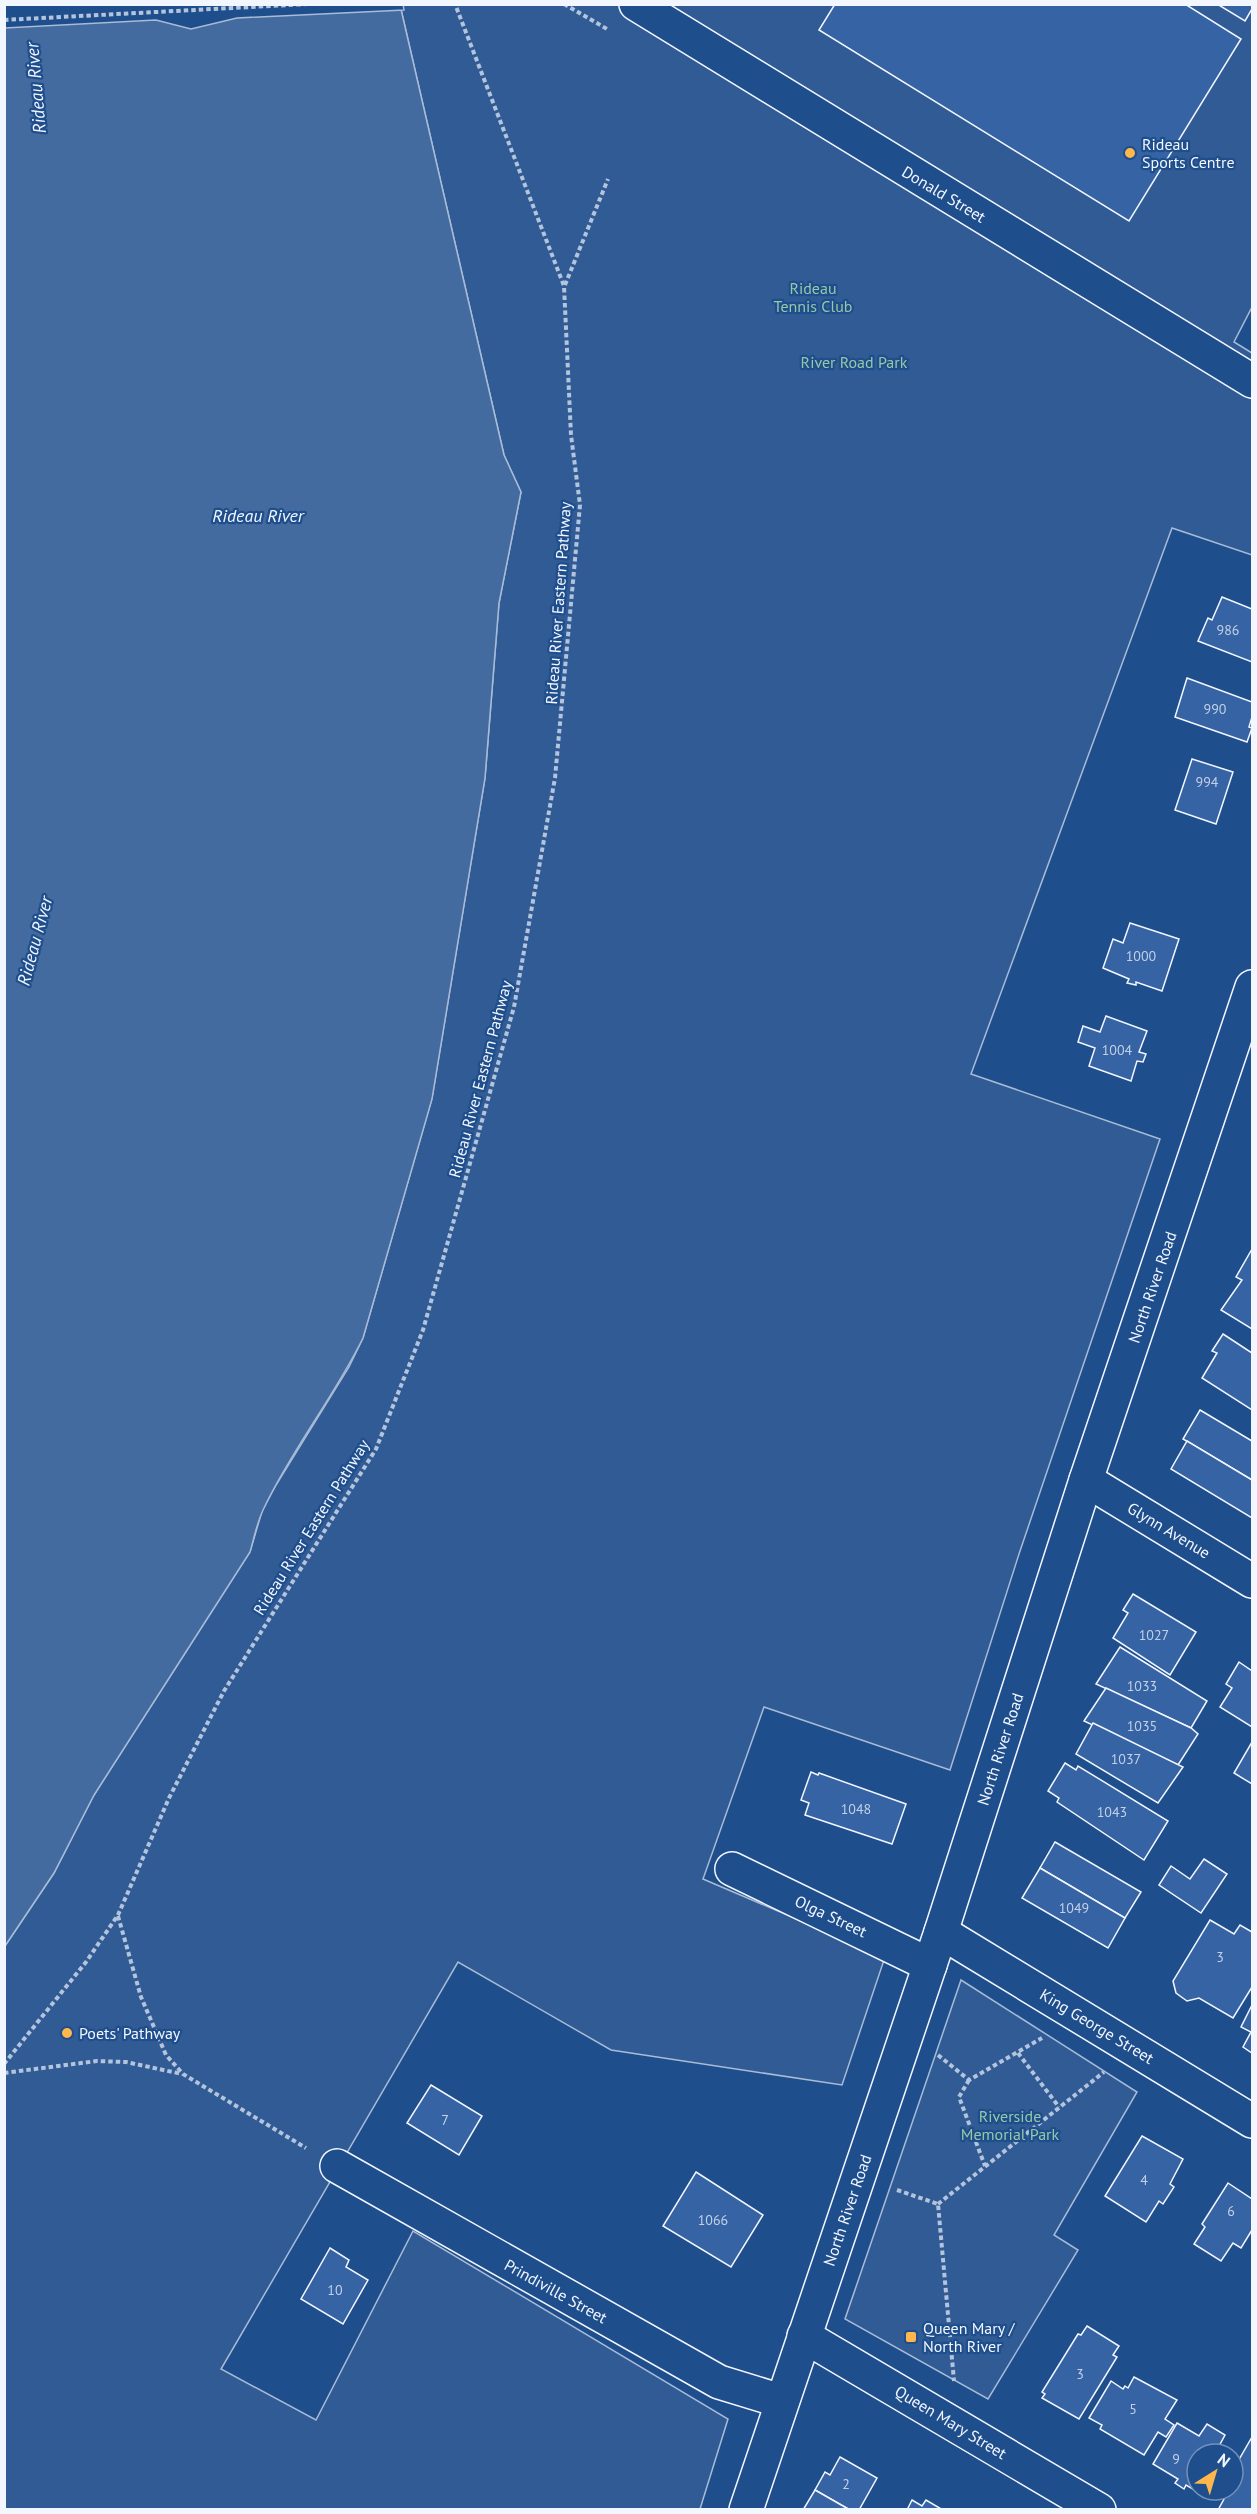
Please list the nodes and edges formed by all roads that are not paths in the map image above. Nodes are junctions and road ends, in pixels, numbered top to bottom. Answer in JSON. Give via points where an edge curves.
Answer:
{"nodes":[{"id":1,"x":636,"y":4,"type":"edge"},
{"id":2,"x":1252,"y":381,"type":"edge"},
{"id":3,"x":1250,"y":1005,"type":"edge"},
{"id":4,"x":1086,"y":1480,"type":"junction"},
{"id":5,"x":1252,"y":1581,"type":"edge"},
{"id":6,"x":732,"y":1869,"type":"dead end"},
{"id":7,"x":941,"y":1932,"type":"junction"},
{"id":8,"x":930,"y":1965,"type":"junction"},
{"id":9,"x":1252,"y":2121,"type":"edge"},
{"id":10,"x":337,"y":2166,"type":"road end"},
{"id":11,"x":804,"y":2336,"type":"junction"},
{"id":12,"x":781,"y":2401,"type":"junction"},
{"id":13,"x":746,"y":2510,"type":"edge"},
{"id":14,"x":1099,"y":2510,"type":"edge"}],
"edges":[{"from":1,"to":2,"type":"street","name":"Donald Street"},
{"from":3,"to":4,"type":"street","name":"North River Road"},
{"from":4,"to":5,"type":"street","name":"Glynn Avenue"},
{"from":4,"to":7,"type":"street","name":"North River Road"},
{"from":6,"to":8,"type":"street","name":"Olga Street"},
{"from":7,"to":8,"type":"street","name":"North River Road"},
{"from":7,"to":9,"type":"street","name":"King George Street"},
{"from":8,"to":11,"type":"street","name":"North River Road"},
{"from":10,"to":12,"type":"street","name":"Prindiville Street","via":[[719,2382]]},
{"from":11,"to":12,"type":"street","name":"North River Road"},
{"from":11,"to":14,"type":"street","name":"Queen Mary Street"},
{"from":12,"to":13,"type":"street","name":"North River Road"}]}
